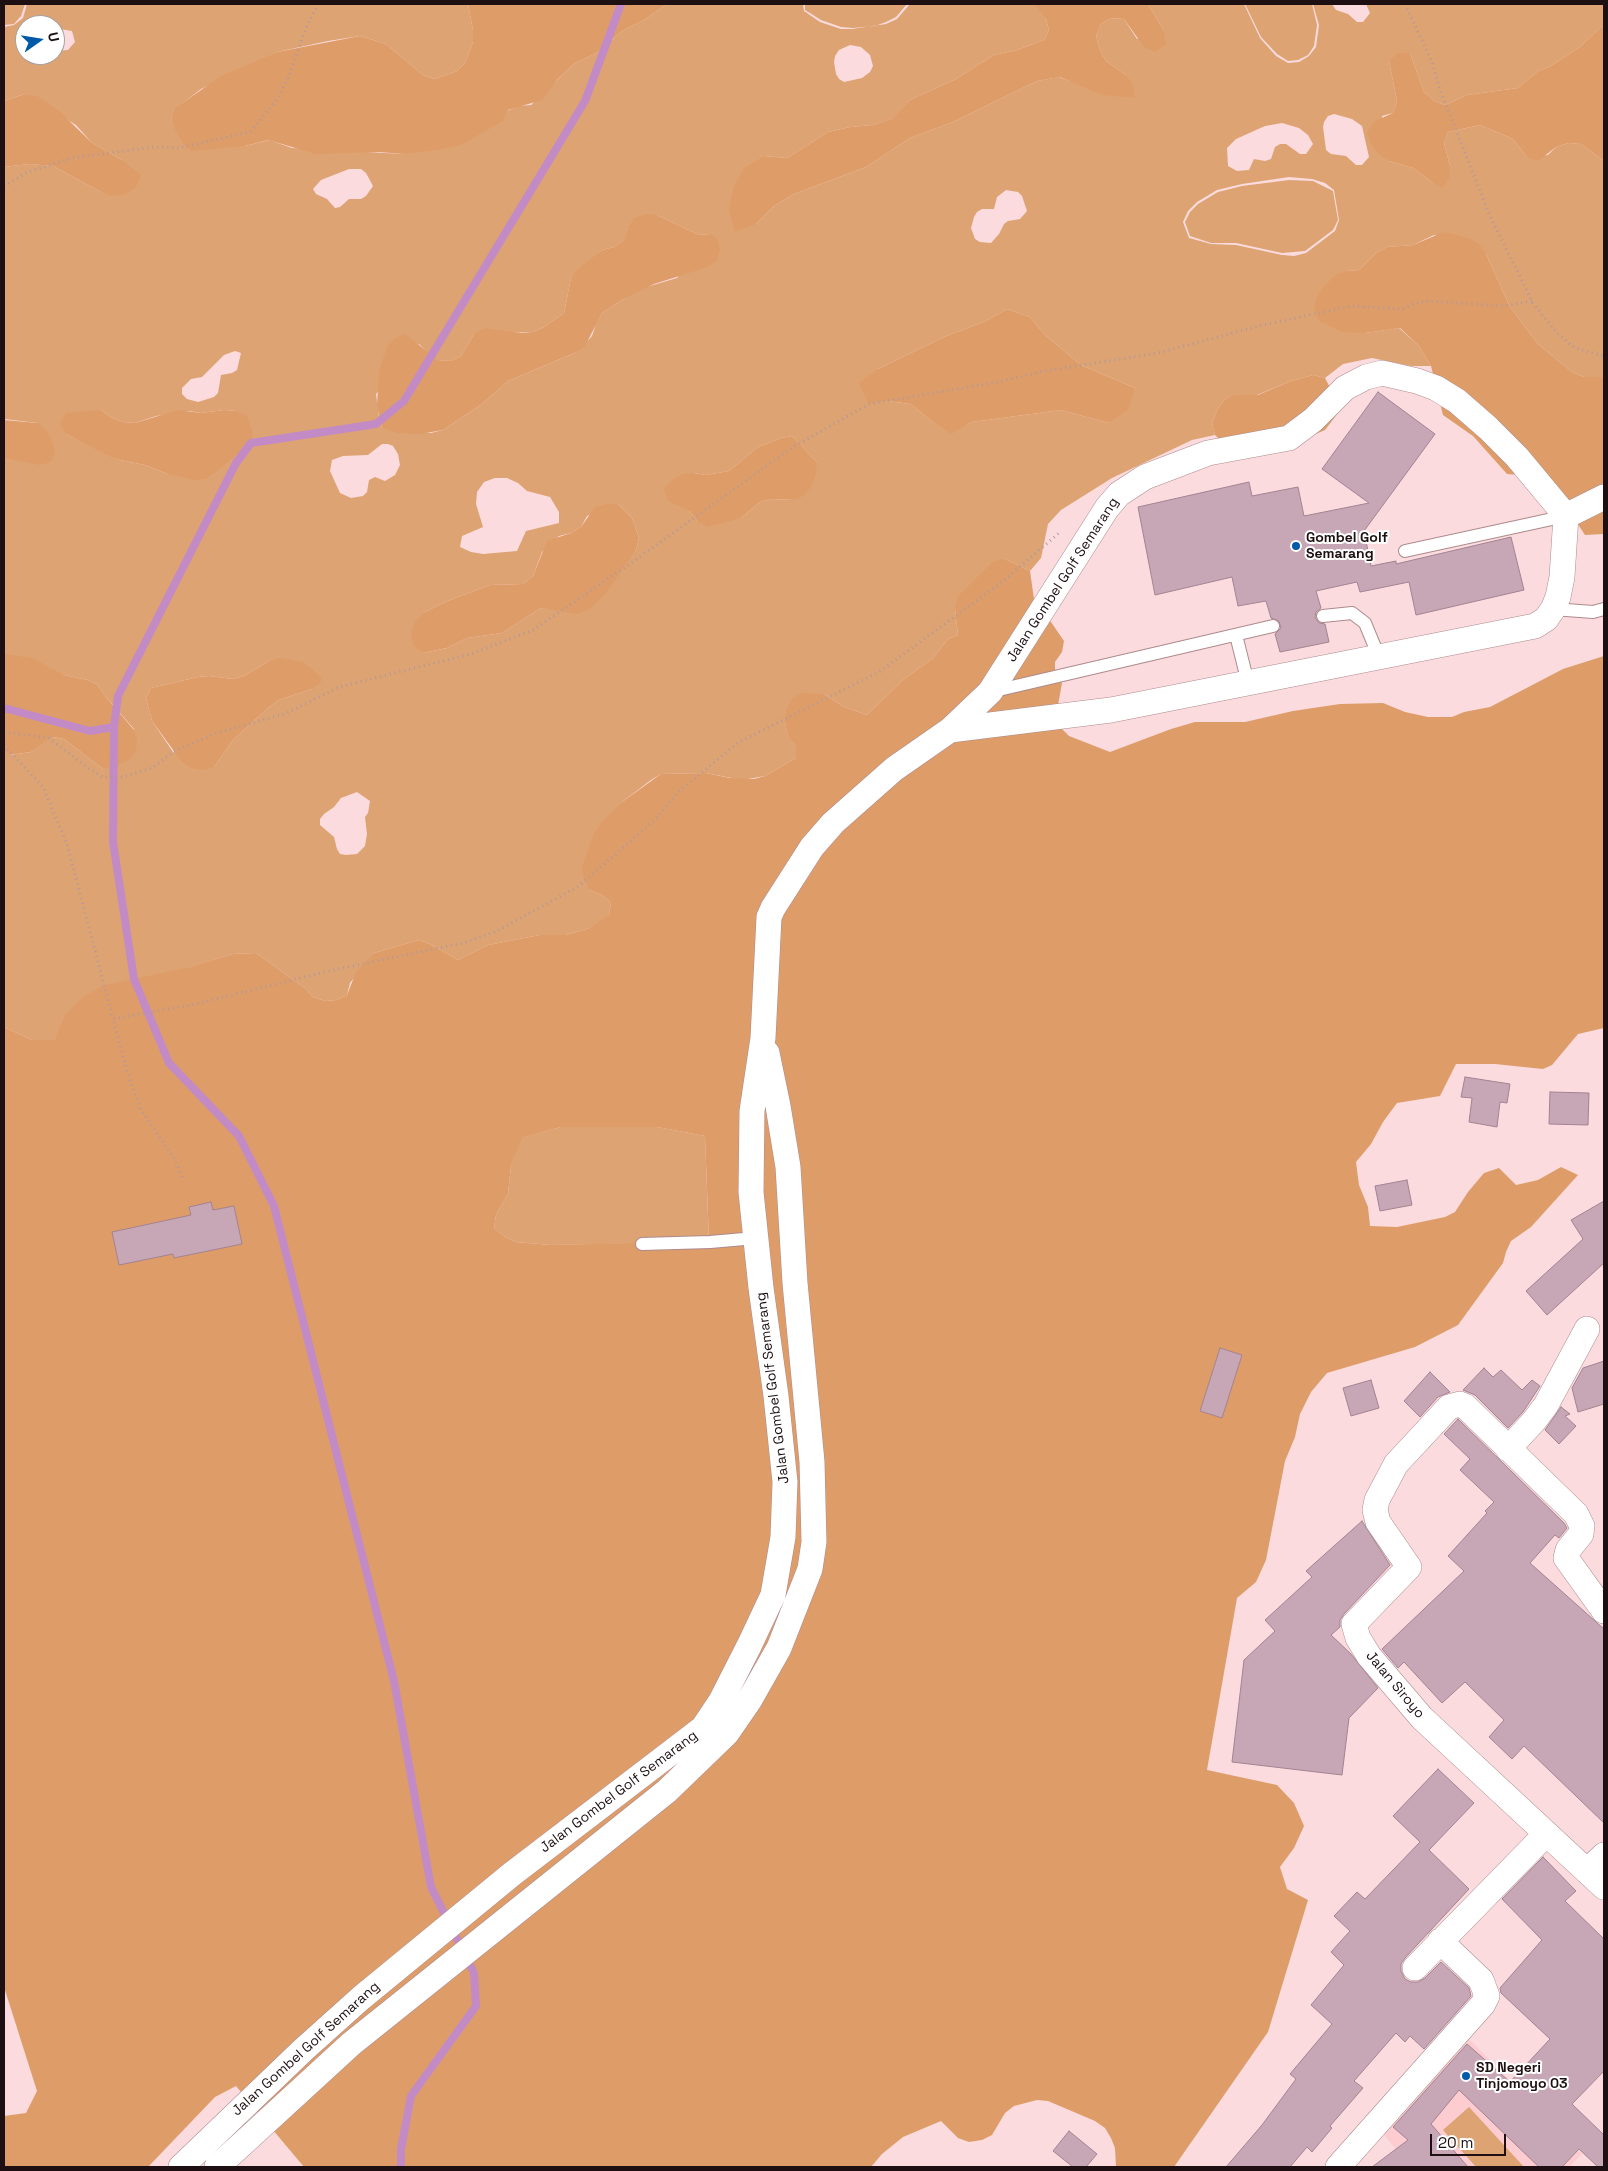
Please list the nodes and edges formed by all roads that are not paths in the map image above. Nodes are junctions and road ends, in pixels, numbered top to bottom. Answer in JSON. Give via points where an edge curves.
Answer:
{"nodes":[{"id":1,"x":1604,"y":498,"type":"edge"},
{"id":2,"x":1566,"y":516,"type":"junction"},
{"id":3,"x":1405,"y":550,"type":"dead end"},
{"id":4,"x":1554,"y":609,"type":"junction"},
{"id":5,"x":1604,"y":609,"type":"edge"},
{"id":6,"x":1323,"y":616,"type":"dead end"},
{"id":7,"x":1273,"y":626,"type":"dead end"},
{"id":8,"x":1236,"y":635,"type":"junction"},
{"id":9,"x":1379,"y":657,"type":"junction"},
{"id":10,"x":1248,"y":683,"type":"junction"},
{"id":11,"x":990,"y":692,"type":"junction"},
{"id":12,"x":950,"y":730,"type":"junction"},
{"id":13,"x":764,"y":1038,"type":"junction"},
{"id":14,"x":756,"y":1238,"type":"junction"},
{"id":15,"x":642,"y":1244,"type":"dead end"},
{"id":16,"x":795,"y":1283,"type":"junction"},
{"id":17,"x":761,"y":1288,"type":"junction"},
{"id":18,"x":1587,"y":1329,"type":"dead end"},
{"id":19,"x":1508,"y":1449,"type":"junction"},
{"id":20,"x":773,"y":1595,"type":"junction"},
{"id":21,"x":797,"y":1603,"type":"junction"},
{"id":22,"x":1604,"y":1611,"type":"edge"},
{"id":23,"x":1546,"y":1834,"type":"junction"},
{"id":24,"x":1599,"y":1871,"type":"edge"},
{"id":25,"x":442,"y":1931,"type":"junction"},
{"id":26,"x":1440,"y":1941,"type":"junction"},
{"id":27,"x":457,"y":1958,"type":"junction"},
{"id":28,"x":1415,"y":1968,"type":"dead end"},
{"id":29,"x":181,"y":2167,"type":"edge"},
{"id":30,"x":217,"y":2167,"type":"edge"},
{"id":31,"x":1338,"y":2167,"type":"edge"}],
"edges":[{"from":1,"to":2,"type":"street"},
{"from":2,"to":3,"type":"lane"},
{"from":2,"to":4,"type":"street","via":[[1562,577]]},
{"from":2,"to":11,"type":"street","name":"Jalan Gombel Golf Semarang","via":[[1517,457],[1457,401],[1417,381],[1382,373],[1366,377],[1345,388],[1314,420],[1288,438],[1208,453],[1146,478],[1119,494]]},
{"from":4,"to":5,"type":"lane","via":[[1593,612]]},
{"from":4,"to":9,"type":"street","name":"Jalan Gombel Golf Semarang","via":[[1535,626]]},
{"from":6,"to":9,"type":"lane","via":[[1352,613],[1365,623]]},
{"from":7,"to":8,"type":"lane"},
{"from":8,"to":10,"type":"lane"},
{"from":8,"to":11,"type":"lane"},
{"from":9,"to":10,"type":"street","name":"Jalan Gombel Golf Semarang"},
{"from":10,"to":12,"type":"street","name":"Jalan Gombel Golf Semarang","via":[[1111,710]]},
{"from":11,"to":12,"type":"street","name":"Jalan Gombel Golf Semarang"},
{"from":12,"to":13,"type":"street","name":"Jalan Gombel Golf Semarang","via":[[894,769],[833,823],[812,846],[773,908]]},
{"from":13,"to":14,"type":"street","name":"Jalan Gombel Golf Semarang","via":[[752,1111],[751,1192]]},
{"from":13,"to":16,"type":"street","name":"Jalan Gombel Golf Semarang","via":[[788,1167]]},
{"from":14,"to":15,"type":"lane"},
{"from":14,"to":17,"type":"street","name":"Jalan Gombel Golf Semarang"},
{"from":16,"to":17,"type":"street"},
{"from":16,"to":21,"type":"street","name":"Jalan Gombel Golf Semarang","via":[[812,1462],[814,1542],[810,1569]]},
{"from":17,"to":20,"type":"street","name":"Jalan Gombel Golf Semarang","via":[[785,1482],[783,1538]]},
{"from":18,"to":19,"type":"street","via":[[1546,1404]]},
{"from":19,"to":22,"type":"street","via":[[1576,1514],[1582,1526],[1581,1534],[1568,1550],[1566,1558]]},
{"from":19,"to":23,"type":"street","name":"Jalan Siroyo","via":[[1470,1410],[1454,1404],[1396,1464],[1381,1489],[1375,1510],[1378,1522],[1410,1566],[1354,1624],[1369,1656],[1422,1718]]},
{"from":20,"to":21,"type":"street"},
{"from":20,"to":25,"type":"street","name":"Jalan Gombel Golf Semarang","via":[[721,1701],[703,1728]]},
{"from":21,"to":27,"type":"street","name":"Jalan Gombel Golf Semarang","via":[[779,1648],[727,1733],[667,1791]]},
{"from":23,"to":24,"type":"street","name":"Jalan Siroyo"},
{"from":23,"to":26,"type":"street"},
{"from":25,"to":27,"type":"street"},
{"from":25,"to":29,"type":"street","name":"Jalan Gombel Golf Semarang","via":[[303,2050]]},
{"from":26,"to":28,"type":"street"},
{"from":26,"to":31,"type":"street","via":[[1481,1980],[1487,1996]]},
{"from":27,"to":30,"type":"street","name":"Jalan Gombel Golf Semarang","via":[[351,2044]]}]}
